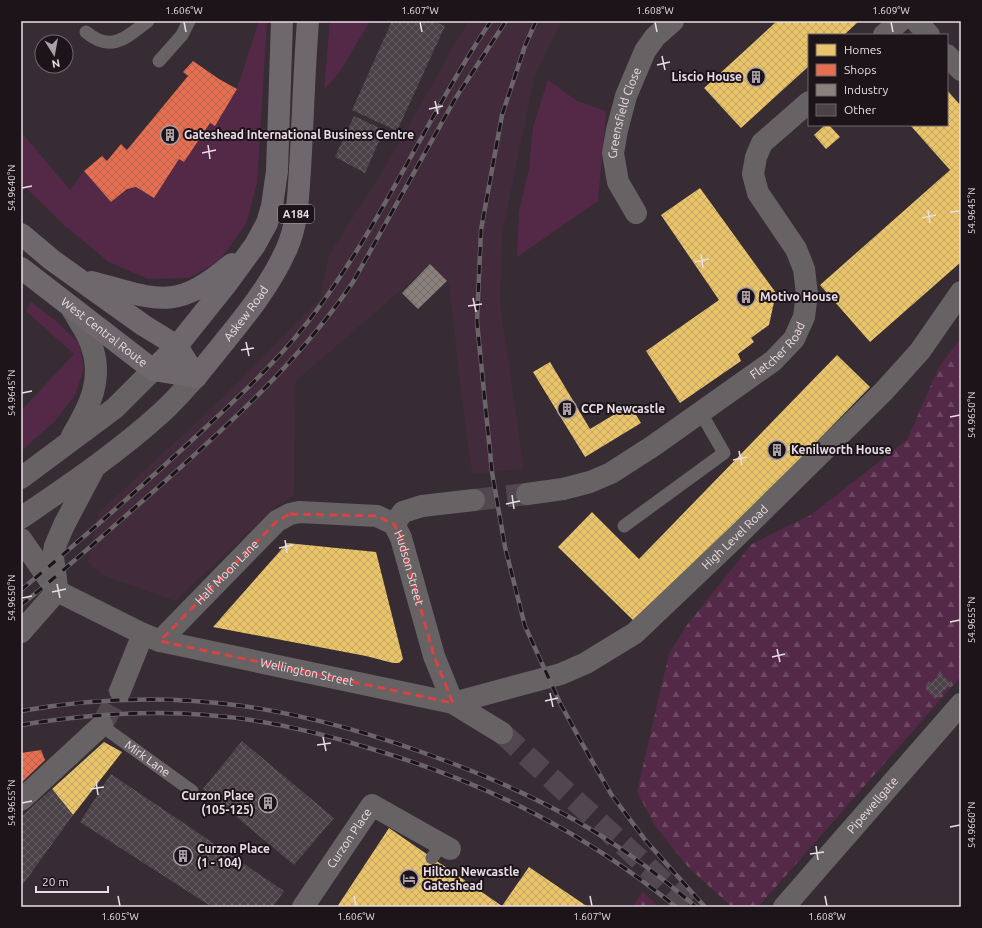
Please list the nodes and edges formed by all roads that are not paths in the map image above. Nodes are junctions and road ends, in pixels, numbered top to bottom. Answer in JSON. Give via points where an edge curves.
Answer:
{"nodes":[{"id":1,"x":148,"y":21,"type":"edge"},
{"id":2,"x":189,"y":21,"type":"edge"},
{"id":3,"x":282,"y":21,"type":"edge"},
{"id":4,"x":308,"y":21,"type":"edge"},
{"id":5,"x":673,"y":21,"type":"edge"},
{"id":6,"x":900,"y":21,"type":"edge"},
{"id":7,"x":916,"y":21,"type":"edge"},
{"id":8,"x":86,"y":32,"type":"dead end"},
{"id":9,"x":885,"y":34,"type":"edge"},
{"id":10,"x":928,"y":34,"type":"edge"},
{"id":11,"x":948,"y":56,"type":"edge"},
{"id":12,"x":159,"y":61,"type":"dead end"},
{"id":13,"x":961,"y":70,"type":"edge"},
{"id":14,"x":808,"y":103,"type":"edge"},
{"id":15,"x":636,"y":213,"type":"dead end"},
{"id":16,"x":21,"y":234,"type":"edge"},
{"id":17,"x":255,"y":245,"type":"junction"},
{"id":18,"x":21,"y":268,"type":"edge"},
{"id":19,"x":79,"y":279,"type":"junction"},
{"id":20,"x":961,"y":292,"type":"edge"},
{"id":21,"x":72,"y":309,"type":"junction"},
{"id":22,"x":177,"y":346,"type":"junction"},
{"id":23,"x":153,"y":370,"type":"junction"},
{"id":24,"x":196,"y":377,"type":"junction"},
{"id":25,"x":701,"y":413,"type":"junction"},
{"id":26,"x":70,"y":440,"type":"junction"},
{"id":27,"x":94,"y":468,"type":"junction"},
{"id":28,"x":21,"y":478,"type":"edge"},
{"id":29,"x":527,"y":494,"type":"tunnel mouth"},
{"id":30,"x":474,"y":500,"type":"tunnel mouth"},
{"id":31,"x":299,"y":512,"type":"joint"},
{"id":32,"x":21,"y":518,"type":"edge"},
{"id":33,"x":394,"y":524,"type":"junction"},
{"id":34,"x":624,"y":526,"type":"dead end"},
{"id":35,"x":21,"y":539,"type":"edge"},
{"id":36,"x":57,"y":590,"type":"junction"},
{"id":37,"x":21,"y":632,"type":"edge"},
{"id":38,"x":151,"y":638,"type":"junction"},
{"id":39,"x":120,"y":691,"type":"tunnel mouth"},
{"id":40,"x":453,"y":703,"type":"junction"},
{"id":41,"x":961,"y":704,"type":"edge"},
{"id":42,"x":102,"y":726,"type":"joint"},
{"id":43,"x":502,"y":734,"type":"tunnel mouth"},
{"id":44,"x":192,"y":791,"type":"dead end"},
{"id":45,"x":21,"y":800,"type":"edge"},
{"id":46,"x":441,"y":851,"type":"dead end"},
{"id":47,"x":303,"y":907,"type":"edge"},
{"id":48,"x":784,"y":907,"type":"edge"}],
"edges":[{"from":1,"to":8,"type":"lane","via":[[114,42],[99,41]]},
{"from":2,"to":12,"type":"lane","via":[[182,35]]},
{"from":3,"to":17,"type":"highway","number":"A184","via":[[276,189],[267,223]]},
{"from":4,"to":24,"type":"highway","name":"Askew Road","number":"A184","via":[[294,229],[288,247],[260,295]]},
{"from":5,"to":15,"type":"street","name":"Greensfield Close","via":[[645,51],[626,96],[617,130],[613,153],[618,182]]},
{"from":6,"to":9,"type":"street"},
{"from":7,"to":10,"type":"street"},
{"from":11,"to":13,"type":"street"},
{"from":14,"to":25,"type":"street","name":"Fletcher Road","via":[[762,143],[753,174],[758,193],[796,249],[804,269],[807,294],[804,317],[794,339],[773,361]]},
{"from":16,"to":19,"type":"highway"},
{"from":17,"to":19,"type":"highway","via":[[202,288],[166,299]]},
{"from":17,"to":22,"type":"highway","number":"A184"},
{"from":18,"to":21,"type":"highway","name":"West Central Route"},
{"from":19,"to":22,"type":"highway"},
{"from":20,"to":40,"type":"street","name":"High Level Road","via":[[920,351],[884,391],[635,633],[586,663],[561,674]]},
{"from":21,"to":23,"type":"highway","name":"West Central Route"},
{"from":21,"to":26,"type":"street","via":[[91,343],[97,371],[92,400]]},
{"from":22,"to":23,"type":"highway","number":"A184"},
{"from":22,"to":24,"type":"highway"},
{"from":23,"to":24,"type":"highway","name":"West Central Route"},
{"from":23,"to":26,"type":"street","number":"A184","via":[[115,408]]},
{"from":24,"to":27,"type":"street","name":"Askew Road","number":"A184","via":[[162,413]]},
{"from":25,"to":29,"type":"street","name":"Fletcher Road","via":[[611,473],[563,489]]},
{"from":25,"to":34,"type":"lane","via":[[724,453]]},
{"from":26,"to":28,"type":"street","number":"A184"},
{"from":27,"to":32,"type":"street","name":"Askew Road","number":"A184"},
{"from":27,"to":36,"type":"street","via":[[55,546],[53,557]]},
{"from":30,"to":33,"type":"street","via":[[422,506],[403,512]]},
{"from":31,"to":33,"type":"street","name":"Hudson Street","via":[[377,516]]},
{"from":31,"to":38,"type":"street","name":"Half Moon Lane","via":[[277,521]]},
{"from":33,"to":40,"type":"street","name":"Hudson Street","via":[[402,538],[434,656]]},
{"from":35,"to":36,"type":"street"},
{"from":36,"to":37,"type":"street"},
{"from":36,"to":38,"type":"street","name":"Wellington Street"},
{"from":38,"to":39,"type":"street","name":"Half Moon Lane"},
{"from":38,"to":40,"type":"street","name":"Wellington Street"},
{"from":40,"to":43,"type":"street"},
{"from":41,"to":48,"type":"street","name":"Pipewellgate"},
{"from":42,"to":44,"type":"lane","name":"Mirk Lane"},
{"from":42,"to":45,"type":"street"},
{"from":46,"to":47,"type":"street","name":"Curzon Place","via":[[372,805]]}]}
